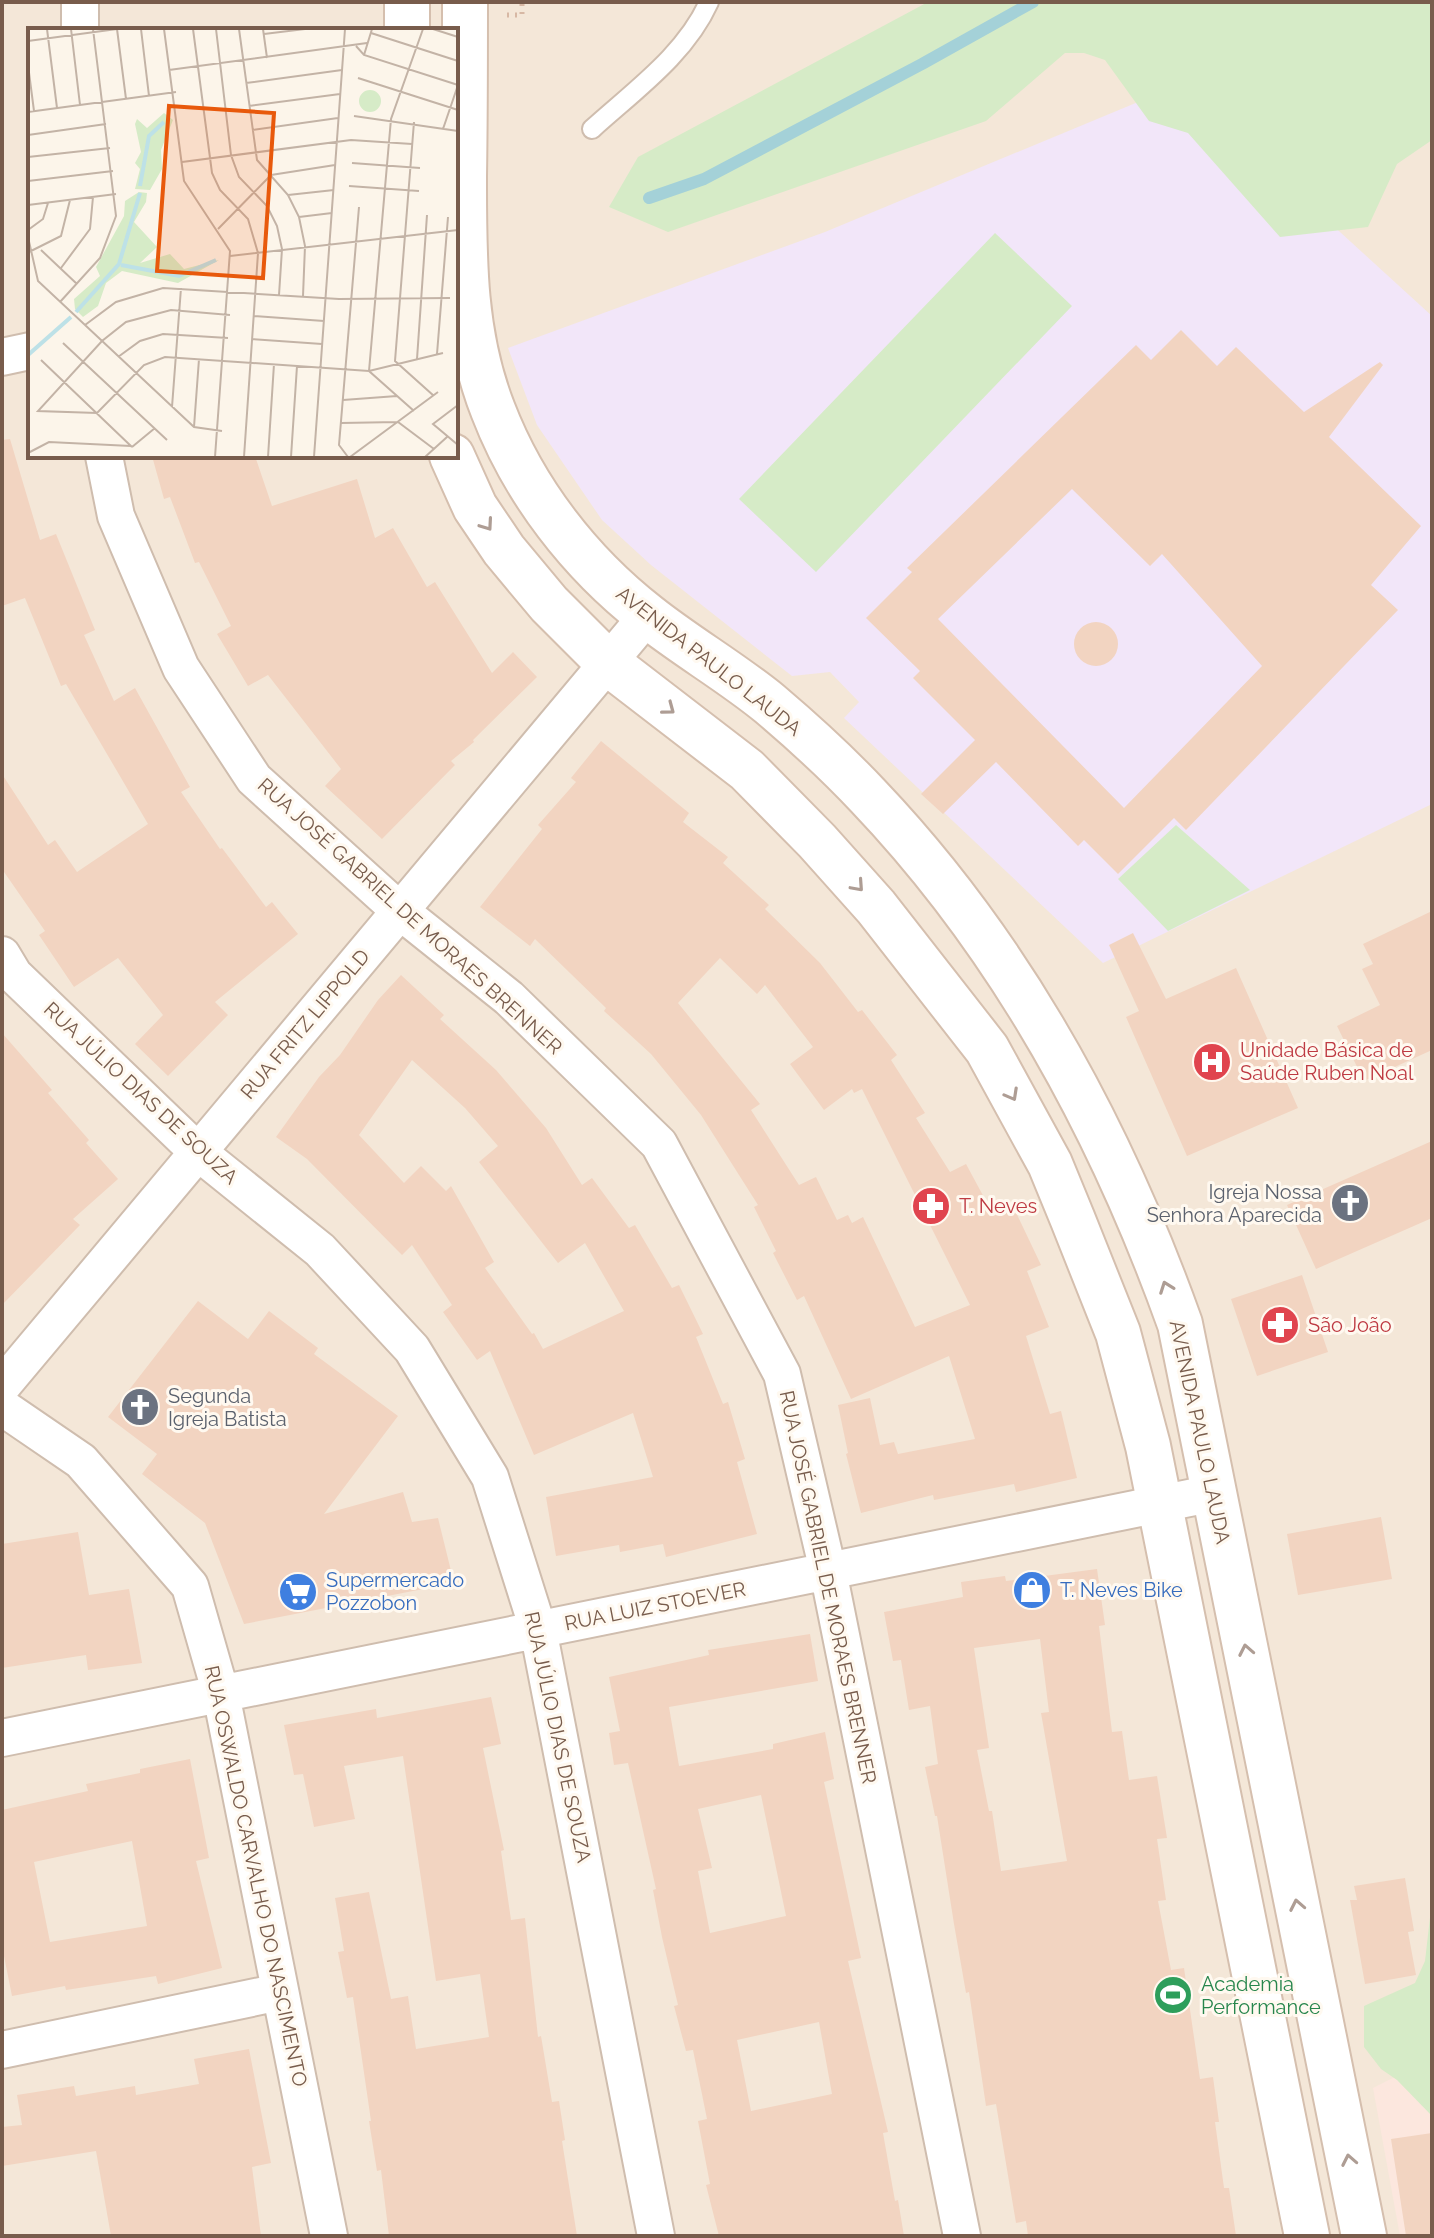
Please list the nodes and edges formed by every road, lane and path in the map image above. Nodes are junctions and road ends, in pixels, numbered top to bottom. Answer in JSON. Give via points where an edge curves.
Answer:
{"nodes":[{"id":1,"x":80,"y":2,"type":"edge"},
{"id":2,"x":407,"y":2,"type":"edge"},
{"id":3,"x":465,"y":2,"type":"edge"},
{"id":4,"x":522,"y":2,"type":"edge"},
{"id":5,"x":709,"y":2,"type":"edge"},
{"id":6,"x":522,"y":15,"type":"dead end"},
{"id":7,"x":80,"y":28,"type":"edge"},
{"id":8,"x":407,"y":28,"type":"edge"},
{"id":9,"x":592,"y":129,"type":"dead end"},
{"id":10,"x":460,"y":267,"type":"edge"},
{"id":11,"x":28,"y":351,"type":"edge"},
{"id":12,"x":2,"y":357,"type":"edge"},
{"id":13,"x":104,"y":458,"type":"edge"},
{"id":14,"x":453,"y":458,"type":"edge"},
{"id":15,"x":647,"y":616,"type":"junction"},
{"id":16,"x":608,"y":663,"type":"junction"},
{"id":17,"x":400,"y":911,"type":"junction"},
{"id":18,"x":2,"y":955,"type":"edge"},
{"id":19,"x":198,"y":1152,"type":"junction"},
{"id":20,"x":2,"y":1386,"type":"edge"},
{"id":21,"x":2,"y":1407,"type":"edge"},
{"id":22,"x":1214,"y":1493,"type":"junction"},
{"id":23,"x":1160,"y":1504,"type":"junction"},
{"id":24,"x":828,"y":1571,"type":"junction"},
{"id":25,"x":538,"y":1629,"type":"junction"},
{"id":26,"x":221,"y":1694,"type":"junction"},
{"id":27,"x":2,"y":1738,"type":"edge"},
{"id":28,"x":280,"y":1992,"type":"junction"},
{"id":29,"x":2,"y":2050,"type":"edge"},
{"id":30,"x":329,"y":2236,"type":"edge"},
{"id":31,"x":656,"y":2236,"type":"edge"},
{"id":32,"x":962,"y":2236,"type":"edge"},
{"id":33,"x":1307,"y":2236,"type":"edge"},
{"id":34,"x":1364,"y":2236,"type":"edge"}],
"edges":[{"from":1,"to":7,"type":"street"},
{"from":2,"to":8,"type":"main road"},
{"from":3,"to":10,"type":"main road","name":"AVENIDA PAULO LAUDA"},
{"from":4,"to":6,"type":"path"},
{"from":5,"to":9,"type":"lane","via":[[698,26],[669,59]]},
{"from":10,"to":15,"type":"main road","name":"AVENIDA PAULO LAUDA","via":[[482,380],[525,479],[598,572]]},
{"from":11,"to":12,"type":"street"},
{"from":13,"to":17,"type":"street","name":"RUA JOSÉ GABRIEL DE MORAES BRENNER","via":[[116,516],[181,668],[254,779]]},
{"from":14,"to":16,"type":"main road","one_way":true,"via":[[475,507],[504,550]]},
{"from":15,"to":16,"type":"street","name":"RUA FRITZ LIPPOLD"},
{"from":22,"to":15,"type":"main road","name":"AVENIDA PAULO LAUDA","one_way":true,"via":[[1180,1324],[1151,1243],[1044,1029],[957,901],[868,796],[770,704]]},
{"from":16,"to":17,"type":"street","name":"RUA FRITZ LIPPOLD"},
{"from":16,"to":23,"type":"main road","one_way":true,"via":[[747,770],[817,841],[886,919],[987,1049],[1050,1164],[1118,1333]]},
{"from":17,"to":19,"type":"street","name":"RUA FRITZ LIPPOLD"},
{"from":17,"to":24,"type":"street","name":"RUA JOSÉ GABRIEL DE MORAES BRENNER","via":[[509,998],[659,1144],[782,1374]]},
{"from":18,"to":19,"type":"street","name":"RUA JÚLIO DIAS DE SOUZA","via":[[14,975]]},
{"from":19,"to":20,"type":"street","name":"RUA FRITZ LIPPOLD"},
{"from":19,"to":25,"type":"street","name":"RUA JÚLIO DIAS DE SOUZA","via":[[320,1250],[412,1349],[490,1477]]},
{"from":21,"to":26,"type":"street","name":"RUA OSWALDO CARVALHO DO NASCIMENTO","via":[[81,1461],[190,1586]]},
{"from":22,"to":23,"type":"street","name":"RUA LUIZ STOEVER"},
{"from":34,"to":22,"type":"main road","name":"AVENIDA PAULO LAUDA","one_way":true},
{"from":23,"to":24,"type":"street","name":"RUA LUIZ STOEVER"},
{"from":23,"to":33,"type":"main road"},
{"from":24,"to":25,"type":"street","name":"RUA LUIZ STOEVER"},
{"from":24,"to":32,"type":"street","name":"RUA JOSÉ GABRIEL DE MORAES BRENNER"},
{"from":25,"to":26,"type":"street","name":"RUA LUIZ STOEVER"},
{"from":25,"to":31,"type":"street","name":"RUA JÚLIO DIAS DE SOUZA"},
{"from":26,"to":27,"type":"street","name":"RUA LUIZ STOEVER"},
{"from":26,"to":28,"type":"street","name":"RUA OSWALDO CARVALHO DO NASCIMENTO"},
{"from":28,"to":29,"type":"street"},
{"from":28,"to":30,"type":"street","name":"RUA OSWALDO CARVALHO DO NASCIMENTO"}]}
